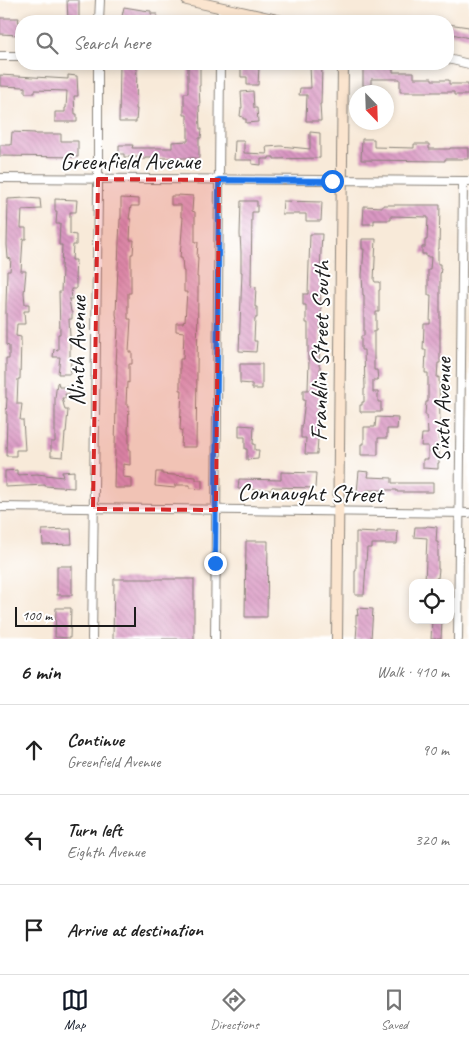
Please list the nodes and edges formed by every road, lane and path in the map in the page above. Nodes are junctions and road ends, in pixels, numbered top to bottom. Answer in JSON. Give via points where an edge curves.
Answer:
{"nodes":[{"id":1,"x":100,"y":0,"type":"edge"},
{"id":2,"x":188,"y":0,"type":"edge"},
{"id":3,"x":222,"y":8,"type":"junction"},
{"id":4,"x":99,"y":15,"type":"edge"},
{"id":5,"x":221,"y":15,"type":"edge"},
{"id":6,"x":254,"y":15,"type":"edge"},
{"id":7,"x":0,"y":56,"type":"edge"},
{"id":8,"x":15,"y":56,"type":"edge"},
{"id":9,"x":454,"y":60,"type":"edge"},
{"id":10,"x":469,"y":64,"type":"edge"},
{"id":11,"x":98,"y":70,"type":"edge"},
{"id":12,"x":220,"y":70,"type":"edge"},
{"id":13,"x":343,"y":70,"type":"edge"},
{"id":14,"x":0,"y":178,"type":"edge"},
{"id":15,"x":98,"y":179,"type":"junction"},
{"id":16,"x":219,"y":180,"type":"junction"},
{"id":17,"x":341,"y":181,"type":"junction"},
{"id":18,"x":466,"y":181,"type":"edge"},
{"id":19,"x":0,"y":507,"type":"edge"},
{"id":20,"x":93,"y":509,"type":"junction"},
{"id":21,"x":216,"y":510,"type":"junction"},
{"id":22,"x":338,"y":511,"type":"junction"},
{"id":23,"x":460,"y":514,"type":"junction"},
{"id":24,"x":469,"y":514,"type":"edge"},
{"id":25,"x":92,"y":639,"type":"edge"},
{"id":26,"x":214,"y":639,"type":"edge"},
{"id":27,"x":337,"y":639,"type":"edge"},
{"id":28,"x":458,"y":639,"type":"edge"}],
"edges":[{"from":1,"to":4,"type":"street"},
{"from":2,"to":3,"type":"street"},
{"from":3,"to":5,"type":"street"},
{"from":3,"to":6,"type":"street"},
{"from":7,"to":8,"type":"street"},
{"from":9,"to":10,"type":"street"},
{"from":11,"to":15,"type":"street","name":"Ninth Avenue"},
{"from":12,"to":16,"type":"street"},
{"from":13,"to":17,"type":"street","name":"Franklin Street South"},
{"from":14,"to":15,"type":"street","name":"Greenfield Avenue"},
{"from":15,"to":16,"type":"street","name":"Greenfield Avenue"},
{"from":15,"to":20,"type":"street","name":"Ninth Avenue"},
{"from":16,"to":17,"type":"street","name":"Greenfield Avenue"},
{"from":16,"to":21,"type":"street"},
{"from":17,"to":18,"type":"street","name":"Greenfield Avenue"},
{"from":17,"to":22,"type":"street","name":"Franklin Street South"},
{"from":18,"to":23,"type":"street","name":"Sixth Avenue"},
{"from":19,"to":20,"type":"street","name":"Connaught Street"},
{"from":20,"to":21,"type":"street","name":"Connaught Street"},
{"from":20,"to":25,"type":"street","name":"Ninth Avenue"},
{"from":21,"to":22,"type":"street","name":"Connaught Street"},
{"from":21,"to":26,"type":"street"},
{"from":22,"to":23,"type":"street","name":"Connaught Street"},
{"from":22,"to":27,"type":"street","name":"Franklin Street South"},
{"from":23,"to":24,"type":"street","name":"Connaught Street"},
{"from":23,"to":28,"type":"street","name":"Sixth Avenue"}]}
